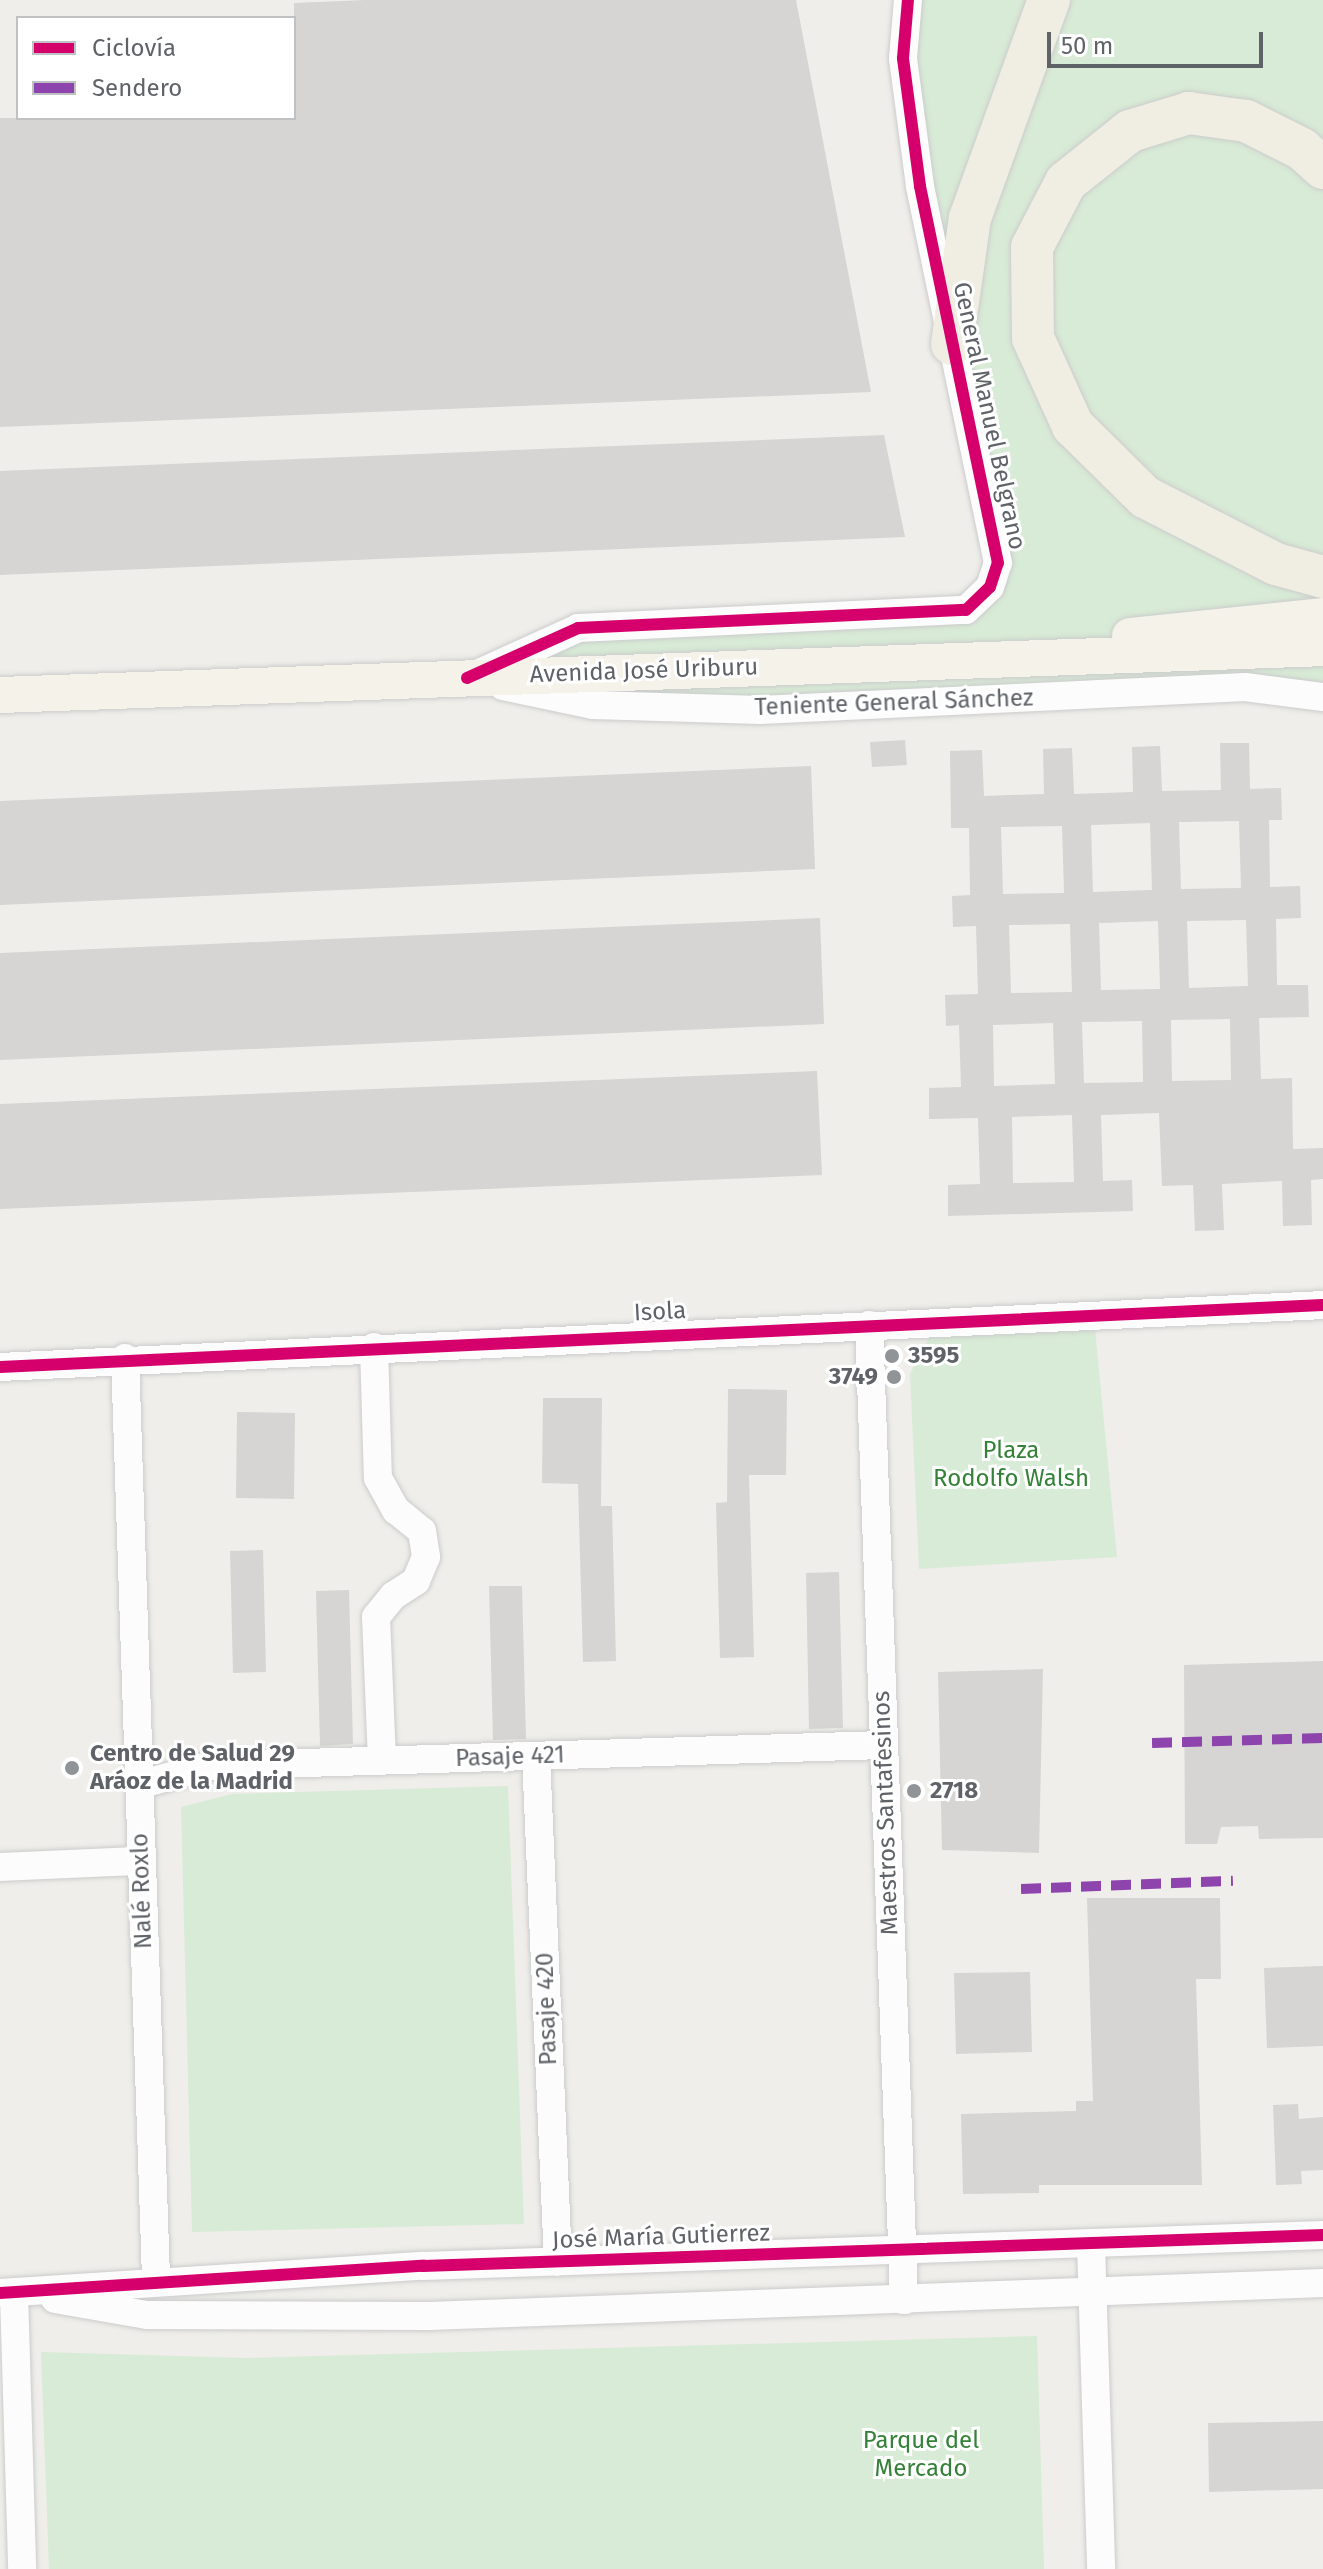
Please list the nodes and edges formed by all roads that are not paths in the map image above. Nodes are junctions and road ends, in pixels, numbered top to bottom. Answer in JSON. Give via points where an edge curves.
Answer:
{"nodes":[{"id":1,"x":908,"y":0,"type":"edge"},
{"id":2,"x":1049,"y":0,"type":"edge"},
{"id":3,"x":1323,"y":168,"type":"edge"},
{"id":4,"x":952,"y":344,"type":"junction"},
{"id":5,"x":1323,"y":577,"type":"edge"},
{"id":6,"x":1323,"y":616,"type":"edge"},
{"id":7,"x":1323,"y":648,"type":"edge"},
{"id":8,"x":1000,"y":657,"type":"junction"},
{"id":9,"x":467,"y":678,"type":"junction"},
{"id":10,"x":0,"y":695,"type":"edge"},
{"id":11,"x":1323,"y":697,"type":"edge"},
{"id":12,"x":1323,"y":1305,"type":"edge"},
{"id":13,"x":869,"y":1325,"type":"junction"},
{"id":14,"x":374,"y":1347,"type":"junction"},
{"id":15,"x":125,"y":1358,"type":"junction"},
{"id":16,"x":0,"y":1367,"type":"edge"},
{"id":17,"x":884,"y":1745,"type":"junction"},
{"id":18,"x":536,"y":1756,"type":"junction"},
{"id":19,"x":382,"y":1761,"type":"junction"},
{"id":20,"x":138,"y":1785,"type":"junction"},
{"id":21,"x":140,"y":1861,"type":"junction"},
{"id":22,"x":0,"y":1867,"type":"edge"},
{"id":23,"x":1323,"y":2235,"type":"edge"},
{"id":24,"x":1091,"y":2245,"type":"junction"},
{"id":25,"x":902,"y":2252,"type":"junction"},
{"id":26,"x":558,"y":2262,"type":"junction"},
{"id":27,"x":156,"y":2280,"type":"junction"},
{"id":28,"x":1323,"y":2283,"type":"edge"},
{"id":29,"x":7,"y":2293,"type":"edge"},
{"id":30,"x":1093,"y":2295,"type":"junction"},
{"id":31,"x":904,"y":2300,"type":"junction"},
{"id":32,"x":22,"y":2569,"type":"edge"},
{"id":33,"x":1101,"y":2569,"type":"edge"}],
"edges":[{"from":1,"to":4,"type":"street","name":"General Manuel Belgrano","via":[[903,58]]},
{"from":2,"to":4,"type":"highway","via":[[970,218]]},
{"from":3,"to":5,"type":"highway","via":[[1302,149],[1246,121],[1189,113],[1130,131],[1066,182],[1032,247],[1033,338],[1073,426],[1145,497],[1276,564]]},
{"from":4,"to":9,"type":"street","name":"General Manuel Belgrano","via":[[998,563],[990,587],[966,610],[578,628]]},
{"from":6,"to":8,"type":"main road","name":"Avenida José Uriburu","via":[[1128,636]]},
{"from":7,"to":8,"type":"main road","name":"Avenida José Uriburu","via":[[1140,658]]},
{"from":8,"to":9,"type":"main road","name":"Avenida José Uriburu"},
{"from":9,"to":10,"type":"main road","name":"Avenida José Uriburu"},
{"from":9,"to":11,"type":"street","name":"Teniente General Sánchez","via":[[593,705],[760,710],[1245,687]]},
{"from":12,"to":13,"type":"street","name":"Isola"},
{"from":13,"to":14,"type":"street","name":"Isola"},
{"from":13,"to":17,"type":"street","name":"Maestros Santafesinos"},
{"from":14,"to":15,"type":"street","name":"Isola"},
{"from":14,"to":19,"type":"street","via":[[378,1478],[396,1510],[422,1531],[426,1557],[416,1581],[393,1596],[376,1617]]},
{"from":15,"to":16,"type":"street","name":"Isola"},
{"from":15,"to":20,"type":"street","name":"Nalé Roxlo"},
{"from":17,"to":18,"type":"street","name":"Pasaje 421"},
{"from":17,"to":25,"type":"street","name":"Maestros Santafesinos"},
{"from":18,"to":19,"type":"street","name":"Pasaje 421"},
{"from":18,"to":26,"type":"street","name":"Pasaje 420"},
{"from":19,"to":20,"type":"street","name":"Pasaje 421","via":[[208,1766]]},
{"from":20,"to":21,"type":"street","name":"Nalé Roxlo"},
{"from":21,"to":22,"type":"street"},
{"from":21,"to":27,"type":"street","name":"Nalé Roxlo"},
{"from":23,"to":24,"type":"street","name":"José María Gutierrez"},
{"from":24,"to":25,"type":"street","name":"José María Gutierrez"},
{"from":24,"to":30,"type":"street"},
{"from":25,"to":26,"type":"street","name":"José María Gutierrez"},
{"from":25,"to":31,"type":"street","name":"Maestros Santafesinos"},
{"from":26,"to":27,"type":"street","name":"José María Gutierrez"},
{"from":27,"to":29,"type":"street","name":"José María Gutierrez"},
{"from":28,"to":30,"type":"street"},
{"from":29,"to":31,"type":"street","via":[[163,2315],[429,2316]]},
{"from":29,"to":32,"type":"street"},
{"from":30,"to":31,"type":"street"},
{"from":30,"to":33,"type":"street"}]}
